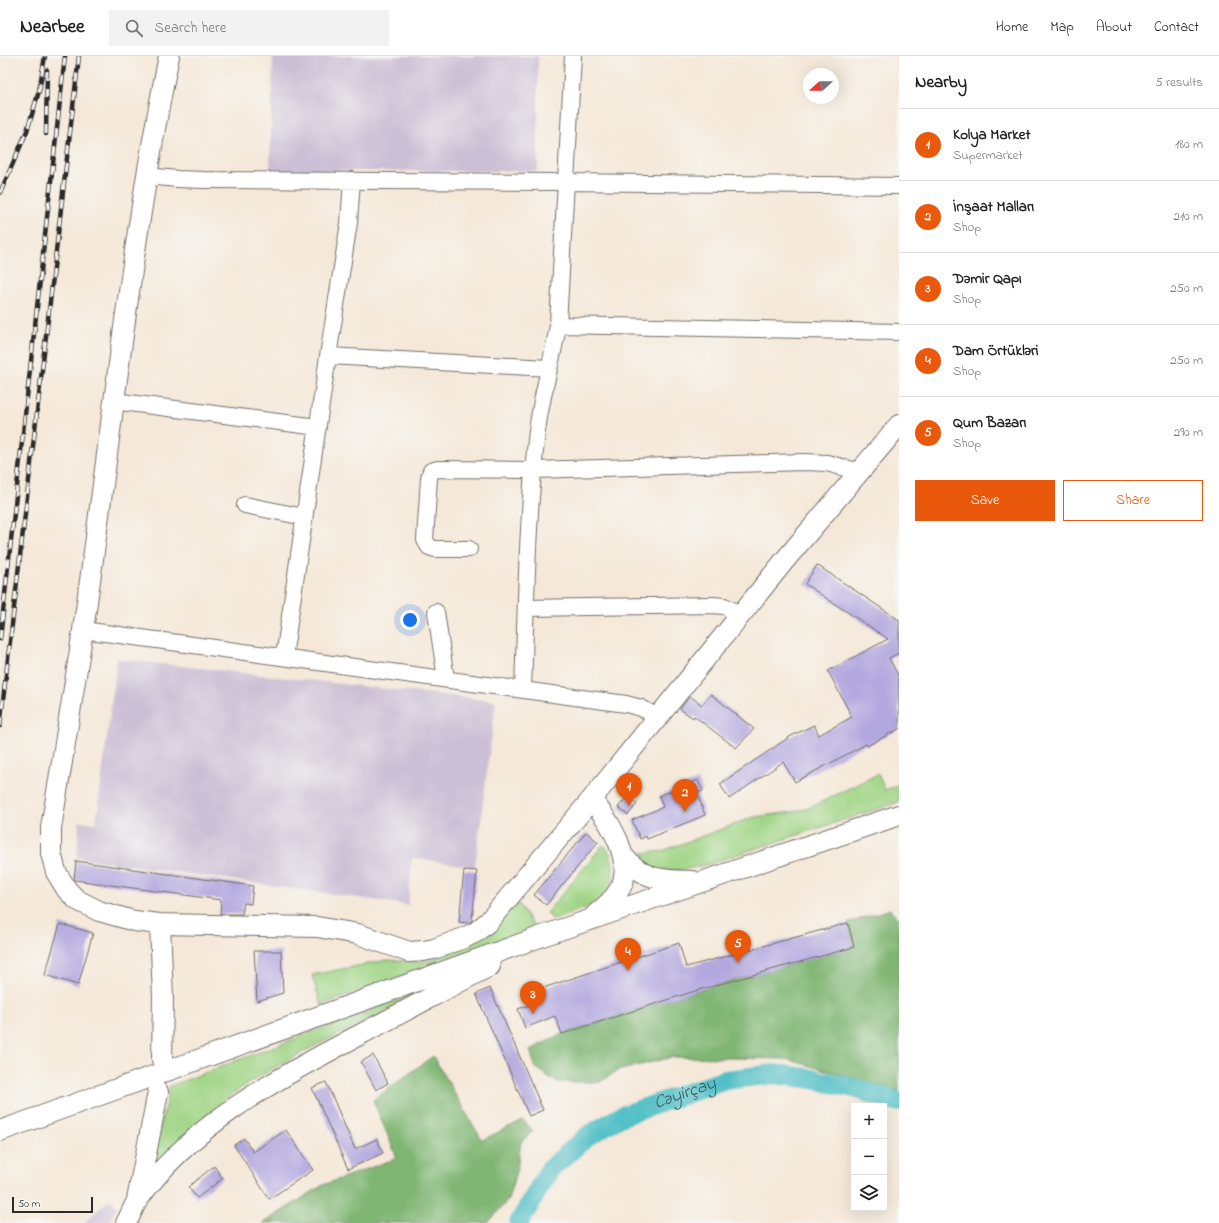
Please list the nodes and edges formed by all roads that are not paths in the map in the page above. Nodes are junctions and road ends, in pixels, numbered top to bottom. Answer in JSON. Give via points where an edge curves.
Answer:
{"nodes":[{"id":1,"x":169,"y":56,"type":"edge"},
{"id":2,"x":573,"y":56,"type":"edge"},
{"id":3,"x":147,"y":176,"type":"junction"},
{"id":4,"x":352,"y":180,"type":"junction"},
{"id":5,"x":566,"y":182,"type":"junction"},
{"id":6,"x":899,"y":186,"type":"edge"},
{"id":7,"x":558,"y":325,"type":"junction"},
{"id":8,"x":899,"y":332,"type":"edge"},
{"id":9,"x":328,"y":356,"type":"junction"},
{"id":10,"x":549,"y":368,"type":"junction"},
{"id":11,"x":114,"y":401,"type":"junction"},
{"id":12,"x":899,"y":425,"type":"edge"},
{"id":13,"x":318,"y":427,"type":"junction"},
{"id":14,"x":533,"y":470,"type":"junction"},
{"id":15,"x":860,"y":472,"type":"junction"},
{"id":16,"x":245,"y":505,"type":"dead end"},
{"id":17,"x":304,"y":517,"type":"junction"},
{"id":18,"x":469,"y":549,"type":"dead end"},
{"id":19,"x":526,"y":608,"type":"junction"},
{"id":20,"x":436,"y":612,"type":"dead end"},
{"id":21,"x":742,"y":614,"type":"junction"},
{"id":22,"x":83,"y":630,"type":"junction"},
{"id":23,"x":284,"y":657,"type":"junction"},
{"id":24,"x":446,"y":679,"type":"junction"},
{"id":25,"x":523,"y":690,"type":"junction"},
{"id":26,"x":658,"y":717,"type":"junction"},
{"id":27,"x":591,"y":800,"type":"junction"},
{"id":28,"x":899,"y":815,"type":"edge"},
{"id":29,"x":624,"y":857,"type":"junction"},
{"id":30,"x":702,"y":882,"type":"junction"},
{"id":31,"x":587,"y":921,"type":"junction"},
{"id":32,"x":160,"y":924,"type":"junction"},
{"id":33,"x":548,"y":934,"type":"junction"},
{"id":34,"x":162,"y":1060,"type":"dead end"},
{"id":35,"x":158,"y":1092,"type":"dead end"},
{"id":36,"x":0,"y":1131,"type":"edge"},
{"id":37,"x":136,"y":1202,"type":"junction"},
{"id":38,"x":126,"y":1223,"type":"edge"}],
"edges":[{"from":1,"to":3,"type":"main road"},
{"from":2,"to":5,"type":"street"},
{"from":3,"to":4,"type":"street","via":[[205,180]]},
{"from":3,"to":11,"type":"main road"},
{"from":4,"to":5,"type":"street"},
{"from":4,"to":9,"type":"street","via":[[349,223]]},
{"from":5,"to":6,"type":"street"},
{"from":5,"to":7,"type":"street"},
{"from":7,"to":8,"type":"street"},
{"from":7,"to":10,"type":"street"},
{"from":9,"to":10,"type":"street"},
{"from":9,"to":13,"type":"street"},
{"from":10,"to":14,"type":"street","via":[[540,410]]},
{"from":11,"to":13,"type":"street"},
{"from":11,"to":22,"type":"main road"},
{"from":12,"to":15,"type":"main road"},
{"from":13,"to":17,"type":"street"},
{"from":14,"to":15,"type":"street","via":[[805,462],[827,463]]},
{"from":14,"to":18,"type":"street","via":[[431,471],[425,540],[429,547],[435,549]]},
{"from":14,"to":19,"type":"street"},
{"from":15,"to":21,"type":"main road"},
{"from":16,"to":17,"type":"street"},
{"from":17,"to":23,"type":"street"},
{"from":19,"to":21,"type":"street","via":[[713,605],[724,606]]},
{"from":19,"to":25,"type":"street"},
{"from":20,"to":24,"type":"street"},
{"from":21,"to":26,"type":"main road"},
{"from":22,"to":23,"type":"street"},
{"from":22,"to":32,"type":"main road","via":[[51,828],[51,853],[56,872],[77,900],[99,912],[134,921]]},
{"from":23,"to":24,"type":"street"},
{"from":24,"to":25,"type":"street"},
{"from":25,"to":26,"type":"street","via":[[626,704]]},
{"from":26,"to":27,"type":"main road"},
{"from":27,"to":29,"type":"main road","via":[[604,813]]},
{"from":27,"to":32,"type":"main road","via":[[488,922],[476,932],[434,949],[409,952],[358,934],[317,927]]},
{"from":28,"to":30,"type":"main road"},
{"from":29,"to":30,"type":"main road","via":[[633,867],[647,875],[661,879]]},
{"from":29,"to":31,"type":"main road","via":[[625,872],[618,894]]},
{"from":30,"to":31,"type":"main road"},
{"from":31,"to":33,"type":"main road"},
{"from":32,"to":34,"type":"main road"},
{"from":33,"to":36,"type":"main road"},
{"from":33,"to":37,"type":"main road","via":[[283,1077],[244,1101],[178,1154]]},
{"from":35,"to":37,"type":"main road"},
{"from":37,"to":38,"type":"main road"}]}
